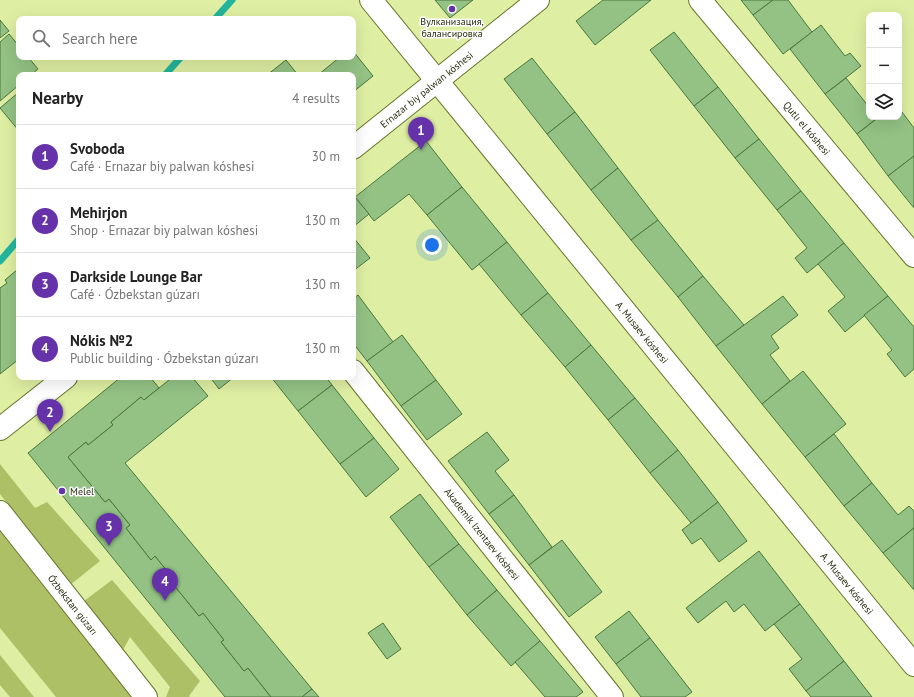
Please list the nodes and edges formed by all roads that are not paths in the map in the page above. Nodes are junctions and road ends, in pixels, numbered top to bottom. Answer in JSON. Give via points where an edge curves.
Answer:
{"nodes":[{"id":1,"x":371,"y":0,"type":"edge"},
{"id":2,"x":538,"y":0,"type":"edge"},
{"id":3,"x":700,"y":0,"type":"edge"},
{"id":4,"x":435,"y":80,"type":"junction"},
{"id":5,"x":356,"y":146,"type":"edge"},
{"id":6,"x":914,"y":256,"type":"edge"},
{"id":7,"x":356,"y":375,"type":"edge"},
{"id":8,"x":62,"y":380,"type":"edge"},
{"id":9,"x":0,"y":429,"type":"edge"},
{"id":10,"x":0,"y":512,"type":"edge"},
{"id":11,"x":914,"y":665,"type":"edge"},
{"id":12,"x":146,"y":697,"type":"edge"},
{"id":13,"x":612,"y":697,"type":"edge"}],
"edges":[{"from":1,"to":4,"type":"street","name":"A. Musaev kóshesi"},
{"from":2,"to":4,"type":"street","name":"Ernazar biy palwan kóshesi"},
{"from":3,"to":6,"type":"street","name":"Qutlı el kóshesi"},
{"from":4,"to":5,"type":"street","name":"Ernazar biy palwan kóshesi"},
{"from":4,"to":11,"type":"street","name":"A. Musaev kóshesi"},
{"from":7,"to":13,"type":"street","name":"Akademik Izentaev kóshesi"},
{"from":8,"to":9,"type":"street"},
{"from":10,"to":12,"type":"street","name":"Ózbekstan gúzarı"}]}
